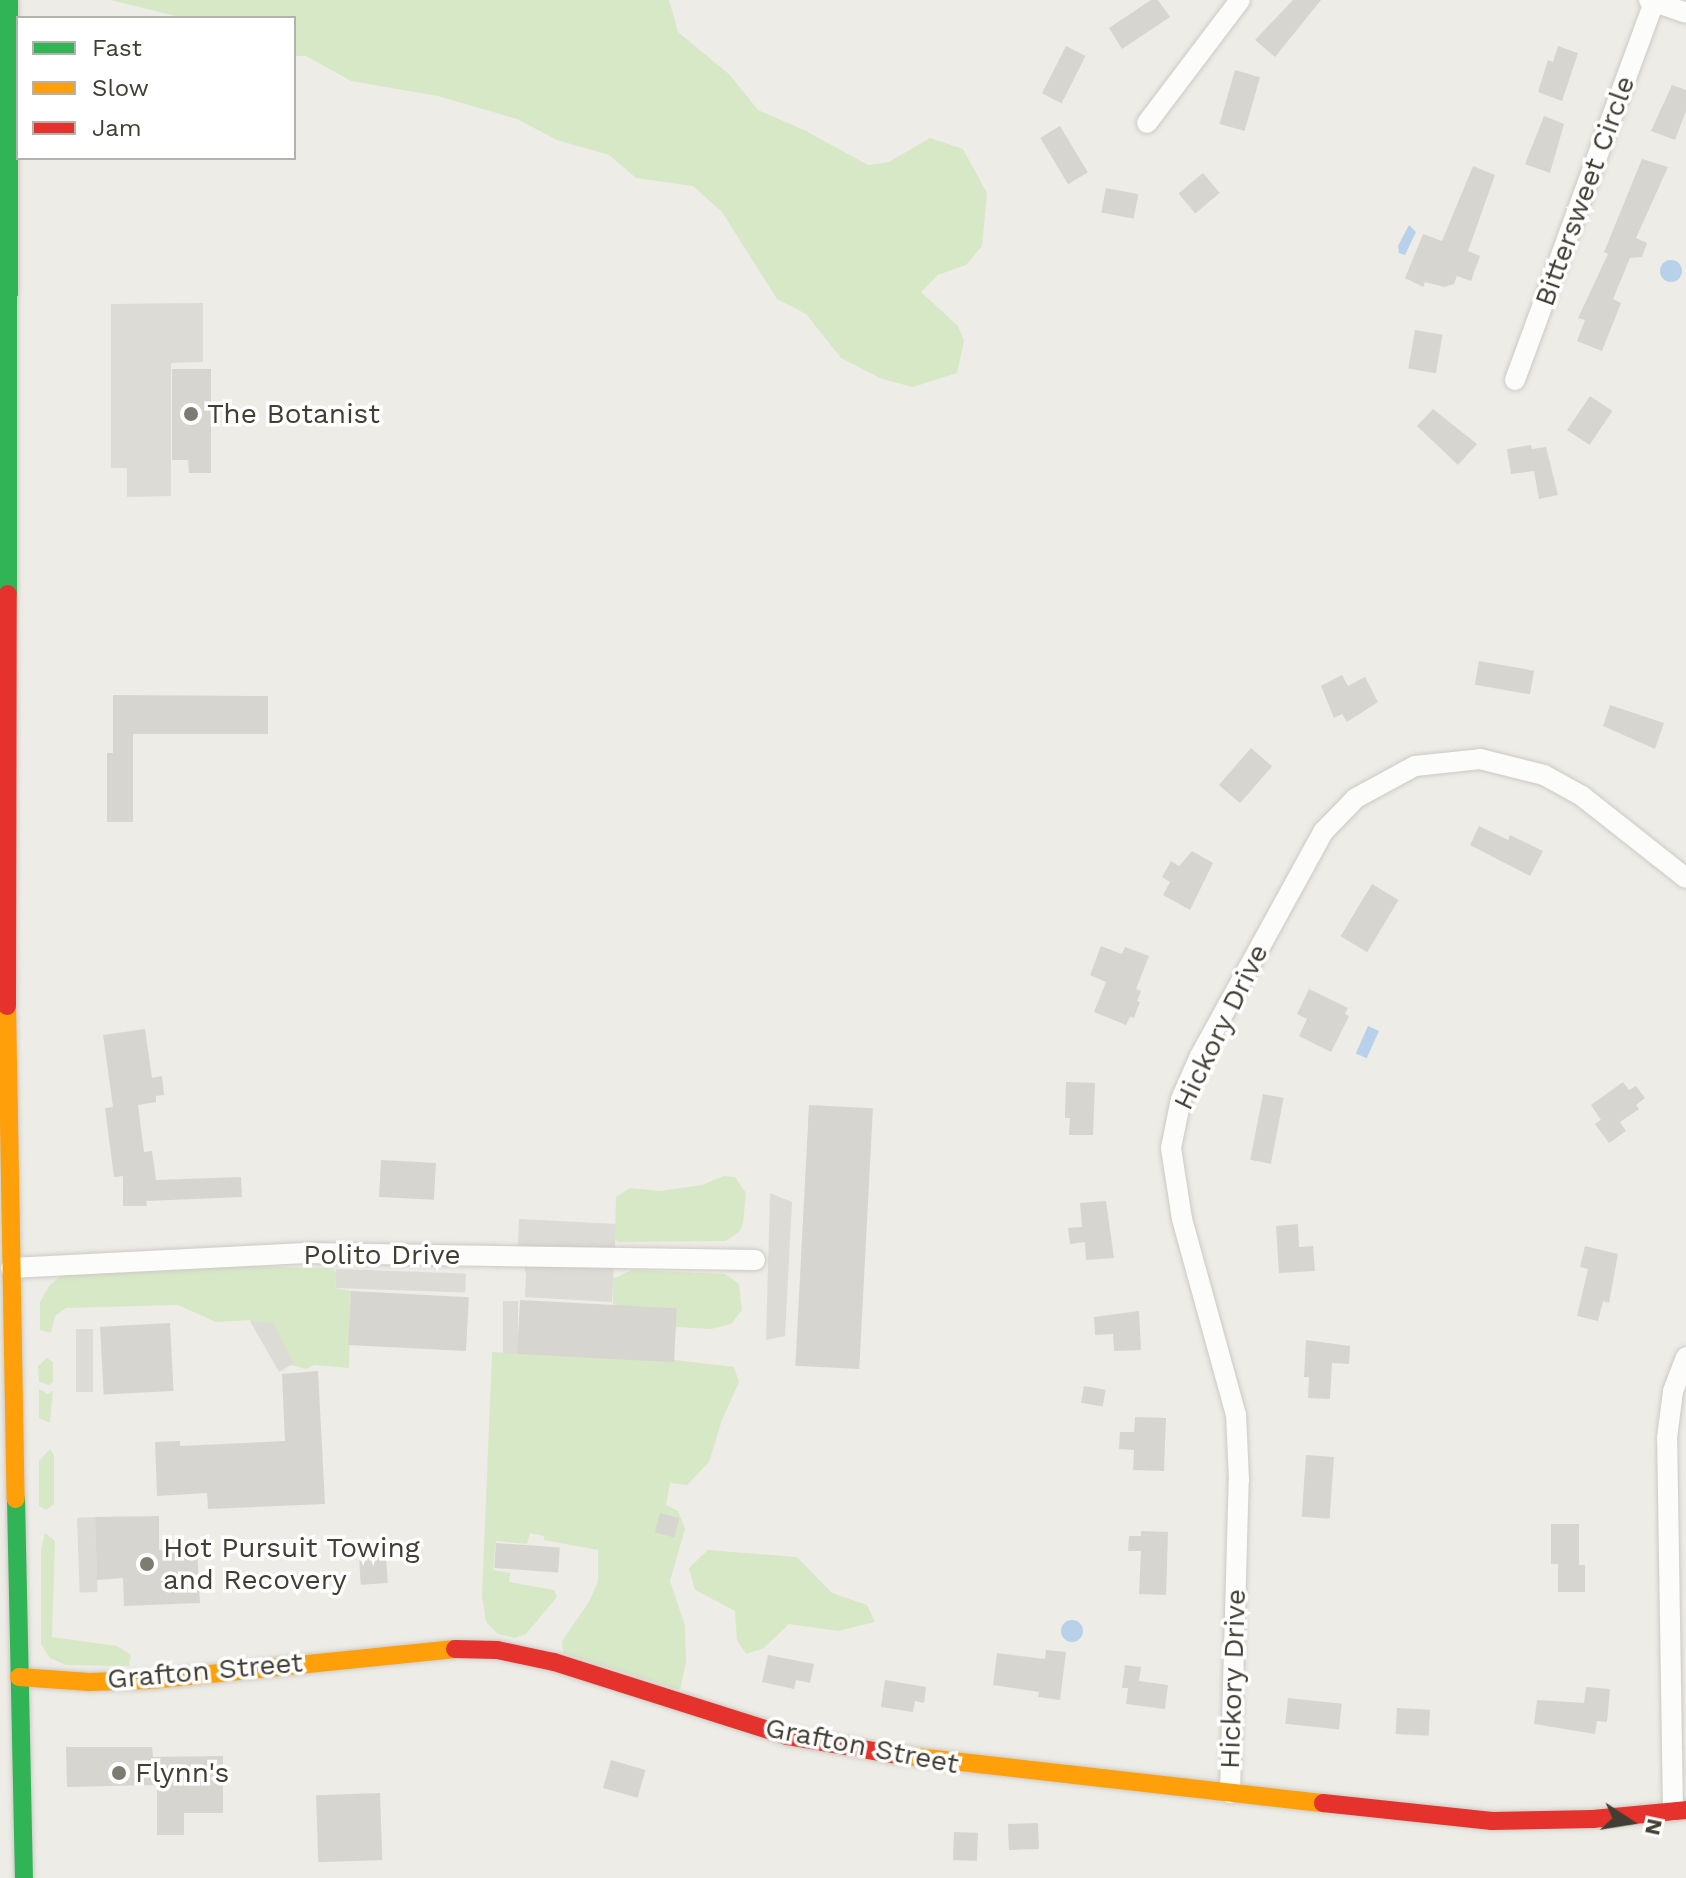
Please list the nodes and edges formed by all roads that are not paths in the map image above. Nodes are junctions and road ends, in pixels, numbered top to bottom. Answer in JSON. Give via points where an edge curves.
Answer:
{"nodes":[{"id":1,"x":9,"y":0,"type":"edge"},
{"id":2,"x":1240,"y":0,"type":"edge"},
{"id":3,"x":1652,"y":1,"type":"edge"},
{"id":4,"x":1686,"y":13,"type":"edge"},
{"id":5,"x":1147,"y":123,"type":"dead end"},
{"id":6,"x":1515,"y":380,"type":"dead end"},
{"id":7,"x":1686,"y":878,"type":"edge"},
{"id":8,"x":755,"y":1260,"type":"dead end"},
{"id":9,"x":11,"y":1268,"type":"junction"},
{"id":10,"x":1686,"y":1357,"type":"edge"},
{"id":11,"x":10,"y":1676,"type":"edge"},
{"id":12,"x":1230,"y":1793,"type":"junction"},
{"id":13,"x":1680,"y":1811,"type":"edge"},
{"id":14,"x":24,"y":1878,"type":"edge"}],
"edges":[{"from":1,"to":9,"type":"main road","via":[[6,894]]},
{"from":2,"to":5,"type":"street"},
{"from":3,"to":4,"type":"street"},
{"from":3,"to":6,"type":"street","name":"Bittersweet Circle"},
{"from":7,"to":12,"type":"street","name":"Hickory Drive","via":[[1582,796],[1544,775],[1480,759],[1415,766],[1375,784],[1323,832],[1200,1056],[1181,1099],[1171,1148],[1182,1219],[1236,1415],[1239,1480]]},
{"from":8,"to":9,"type":"street","name":"Polito Drive","via":[[306,1253]]},
{"from":9,"to":11,"type":"main road"},
{"from":10,"to":13,"type":"street","via":[[1673,1391],[1667,1438]]},
{"from":11,"to":12,"type":"main road","name":"Grafton Street","via":[[151,1680],[439,1648],[497,1650],[554,1662],[820,1744],[965,1766]]},
{"from":11,"to":14,"type":"main road"},
{"from":12,"to":13,"type":"main road","name":"Grafton Street","via":[[1492,1821]]}]}
